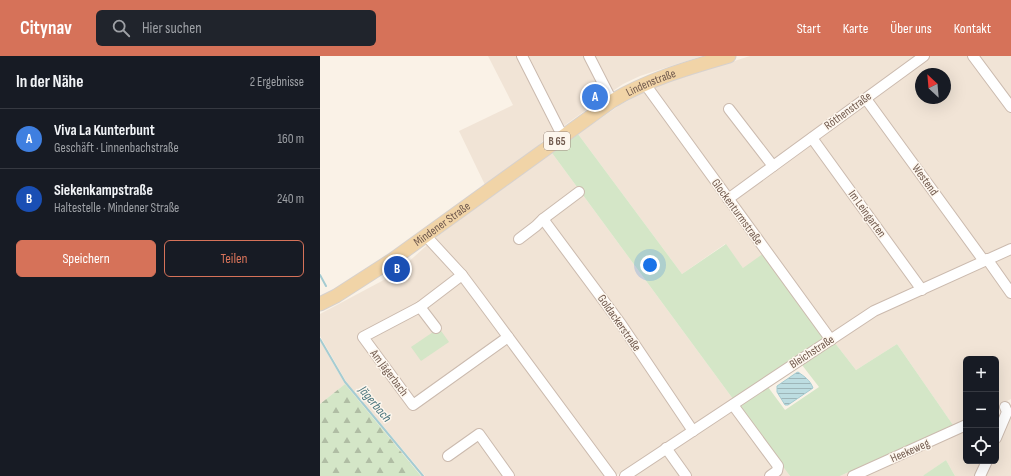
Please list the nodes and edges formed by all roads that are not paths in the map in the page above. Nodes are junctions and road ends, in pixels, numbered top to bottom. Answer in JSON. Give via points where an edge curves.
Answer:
{"nodes":[{"id":1,"x":522,"y":56,"type":"edge"},
{"id":2,"x":589,"y":56,"type":"edge"},
{"id":3,"x":729,"y":56,"type":"edge"},
{"id":4,"x":924,"y":56,"type":"edge"},
{"id":5,"x":973,"y":56,"type":"edge"},
{"id":6,"x":705,"y":59,"type":"edge"},
{"id":7,"x":645,"y":84,"type":"junction"},
{"id":8,"x":866,"y":98,"type":"junction"},
{"id":9,"x":612,"y":101,"type":"junction"},
{"id":10,"x":1011,"y":107,"type":"edge"},
{"id":11,"x":729,"y":109,"type":"dead end"},
{"id":12,"x":563,"y":137,"type":"junction"},
{"id":13,"x":812,"y":138,"type":"junction"},
{"id":14,"x":773,"y":166,"type":"junction"},
{"id":15,"x":503,"y":180,"type":"joint"},
{"id":16,"x":579,"y":192,"type":"dead end"},
{"id":17,"x":728,"y":199,"type":"junction"},
{"id":18,"x":543,"y":218,"type":"junction"},
{"id":19,"x":426,"y":236,"type":"junction"},
{"id":20,"x":519,"y":239,"type":"dead end"},
{"id":21,"x":1011,"y":249,"type":"edge"},
{"id":22,"x":986,"y":260,"type":"junction"},
{"id":23,"x":462,"y":275,"type":"junction"},
{"id":24,"x":922,"y":290,"type":"junction"},
{"id":25,"x":1011,"y":293,"type":"edge"},
{"id":26,"x":320,"y":304,"type":"edge"},
{"id":27,"x":420,"y":307,"type":"junction"},
{"id":28,"x":436,"y":328,"type":"dead end"},
{"id":29,"x":508,"y":337,"type":"junction"},
{"id":30,"x":831,"y":340,"type":"junction"},
{"id":31,"x":733,"y":405,"type":"junction"},
{"id":32,"x":1004,"y":408,"type":"edge"},
{"id":33,"x":963,"y":426,"type":"edge"},
{"id":34,"x":693,"y":431,"type":"junction"},
{"id":35,"x":999,"y":431,"type":"edge"},
{"id":36,"x":666,"y":448,"type":"junction"},
{"id":37,"x":448,"y":456,"type":"dead end"},
{"id":38,"x":986,"y":464,"type":"edge"},
{"id":39,"x":509,"y":476,"type":"edge"},
{"id":40,"x":611,"y":476,"type":"edge"},
{"id":41,"x":625,"y":476,"type":"edge"},
{"id":42,"x":686,"y":476,"type":"edge"},
{"id":43,"x":770,"y":476,"type":"edge"},
{"id":44,"x":853,"y":476,"type":"edge"},
{"id":45,"x":980,"y":476,"type":"edge"}],
"edges":[{"from":1,"to":12,"type":"street"},
{"from":2,"to":9,"type":"street"},
{"from":3,"to":6,"type":"main road","name":"Lindenstraße","number":"B 65"},
{"from":4,"to":8,"type":"street","name":"Röthenstraße"},
{"from":5,"to":10,"type":"street"},
{"from":6,"to":7,"type":"main road","name":"Lindenstraße","number":"B 65"},
{"from":7,"to":9,"type":"main road","name":"Lindenstraße","number":"B 65"},
{"from":7,"to":17,"type":"street","name":"Glockenturmstraße"},
{"from":8,"to":13,"type":"street","name":"Röthenstraße"},
{"from":8,"to":22,"type":"street","name":"Westend"},
{"from":9,"to":12,"type":"main road","name":"Lindenstraße","number":"B 65"},
{"from":11,"to":14,"type":"street"},
{"from":12,"to":15,"type":"main road","name":"Lindenstraße","number":"B 65"},
{"from":13,"to":14,"type":"street","name":"Röthenstraße"},
{"from":13,"to":24,"type":"street","name":"Im Leingarten"},
{"from":14,"to":17,"type":"street","name":"Röthenstraße"},
{"from":15,"to":19,"type":"main road","name":"Mindener Straße","number":"B 65"},
{"from":16,"to":18,"type":"street"},
{"from":17,"to":30,"type":"street","name":"Glockenturmstraße"},
{"from":18,"to":20,"type":"street"},
{"from":18,"to":34,"type":"street","name":"Goldackerstraße","via":[[621,324]]},
{"from":19,"to":23,"type":"street"},
{"from":19,"to":26,"type":"main road","name":"Mindener Straße","number":"B 65"},
{"from":21,"to":22,"type":"street","name":"Bleichstraße"},
{"from":22,"to":24,"type":"street","name":"Bleichstraße"},
{"from":22,"to":25,"type":"street","name":"Westend"},
{"from":23,"to":27,"type":"street","name":"Am Jägerbach"},
{"from":23,"to":29,"type":"street"},
{"from":24,"to":30,"type":"street","name":"Bleichstraße","via":[[874,311]]},
{"from":27,"to":28,"type":"street"},
{"from":27,"to":29,"type":"street","name":"Am Jägerbach","via":[[363,337],[413,405]]},
{"from":29,"to":40,"type":"street"},
{"from":30,"to":31,"type":"street","name":"Bleichstraße"},
{"from":31,"to":34,"type":"street","name":"Bleichstraße"},
{"from":31,"to":43,"type":"street","via":[[778,466]]},
{"from":32,"to":35,"type":"street","via":[[1007,412]]},
{"from":33,"to":44,"type":"street","name":"Heekeweg"},
{"from":34,"to":36,"type":"street","name":"Bleichstraße"},
{"from":36,"to":41,"type":"street","name":"Bleichstraße"},
{"from":36,"to":42,"type":"street"},
{"from":37,"to":39,"type":"street","via":[[479,434]]},
{"from":38,"to":45,"type":"street"}]}
